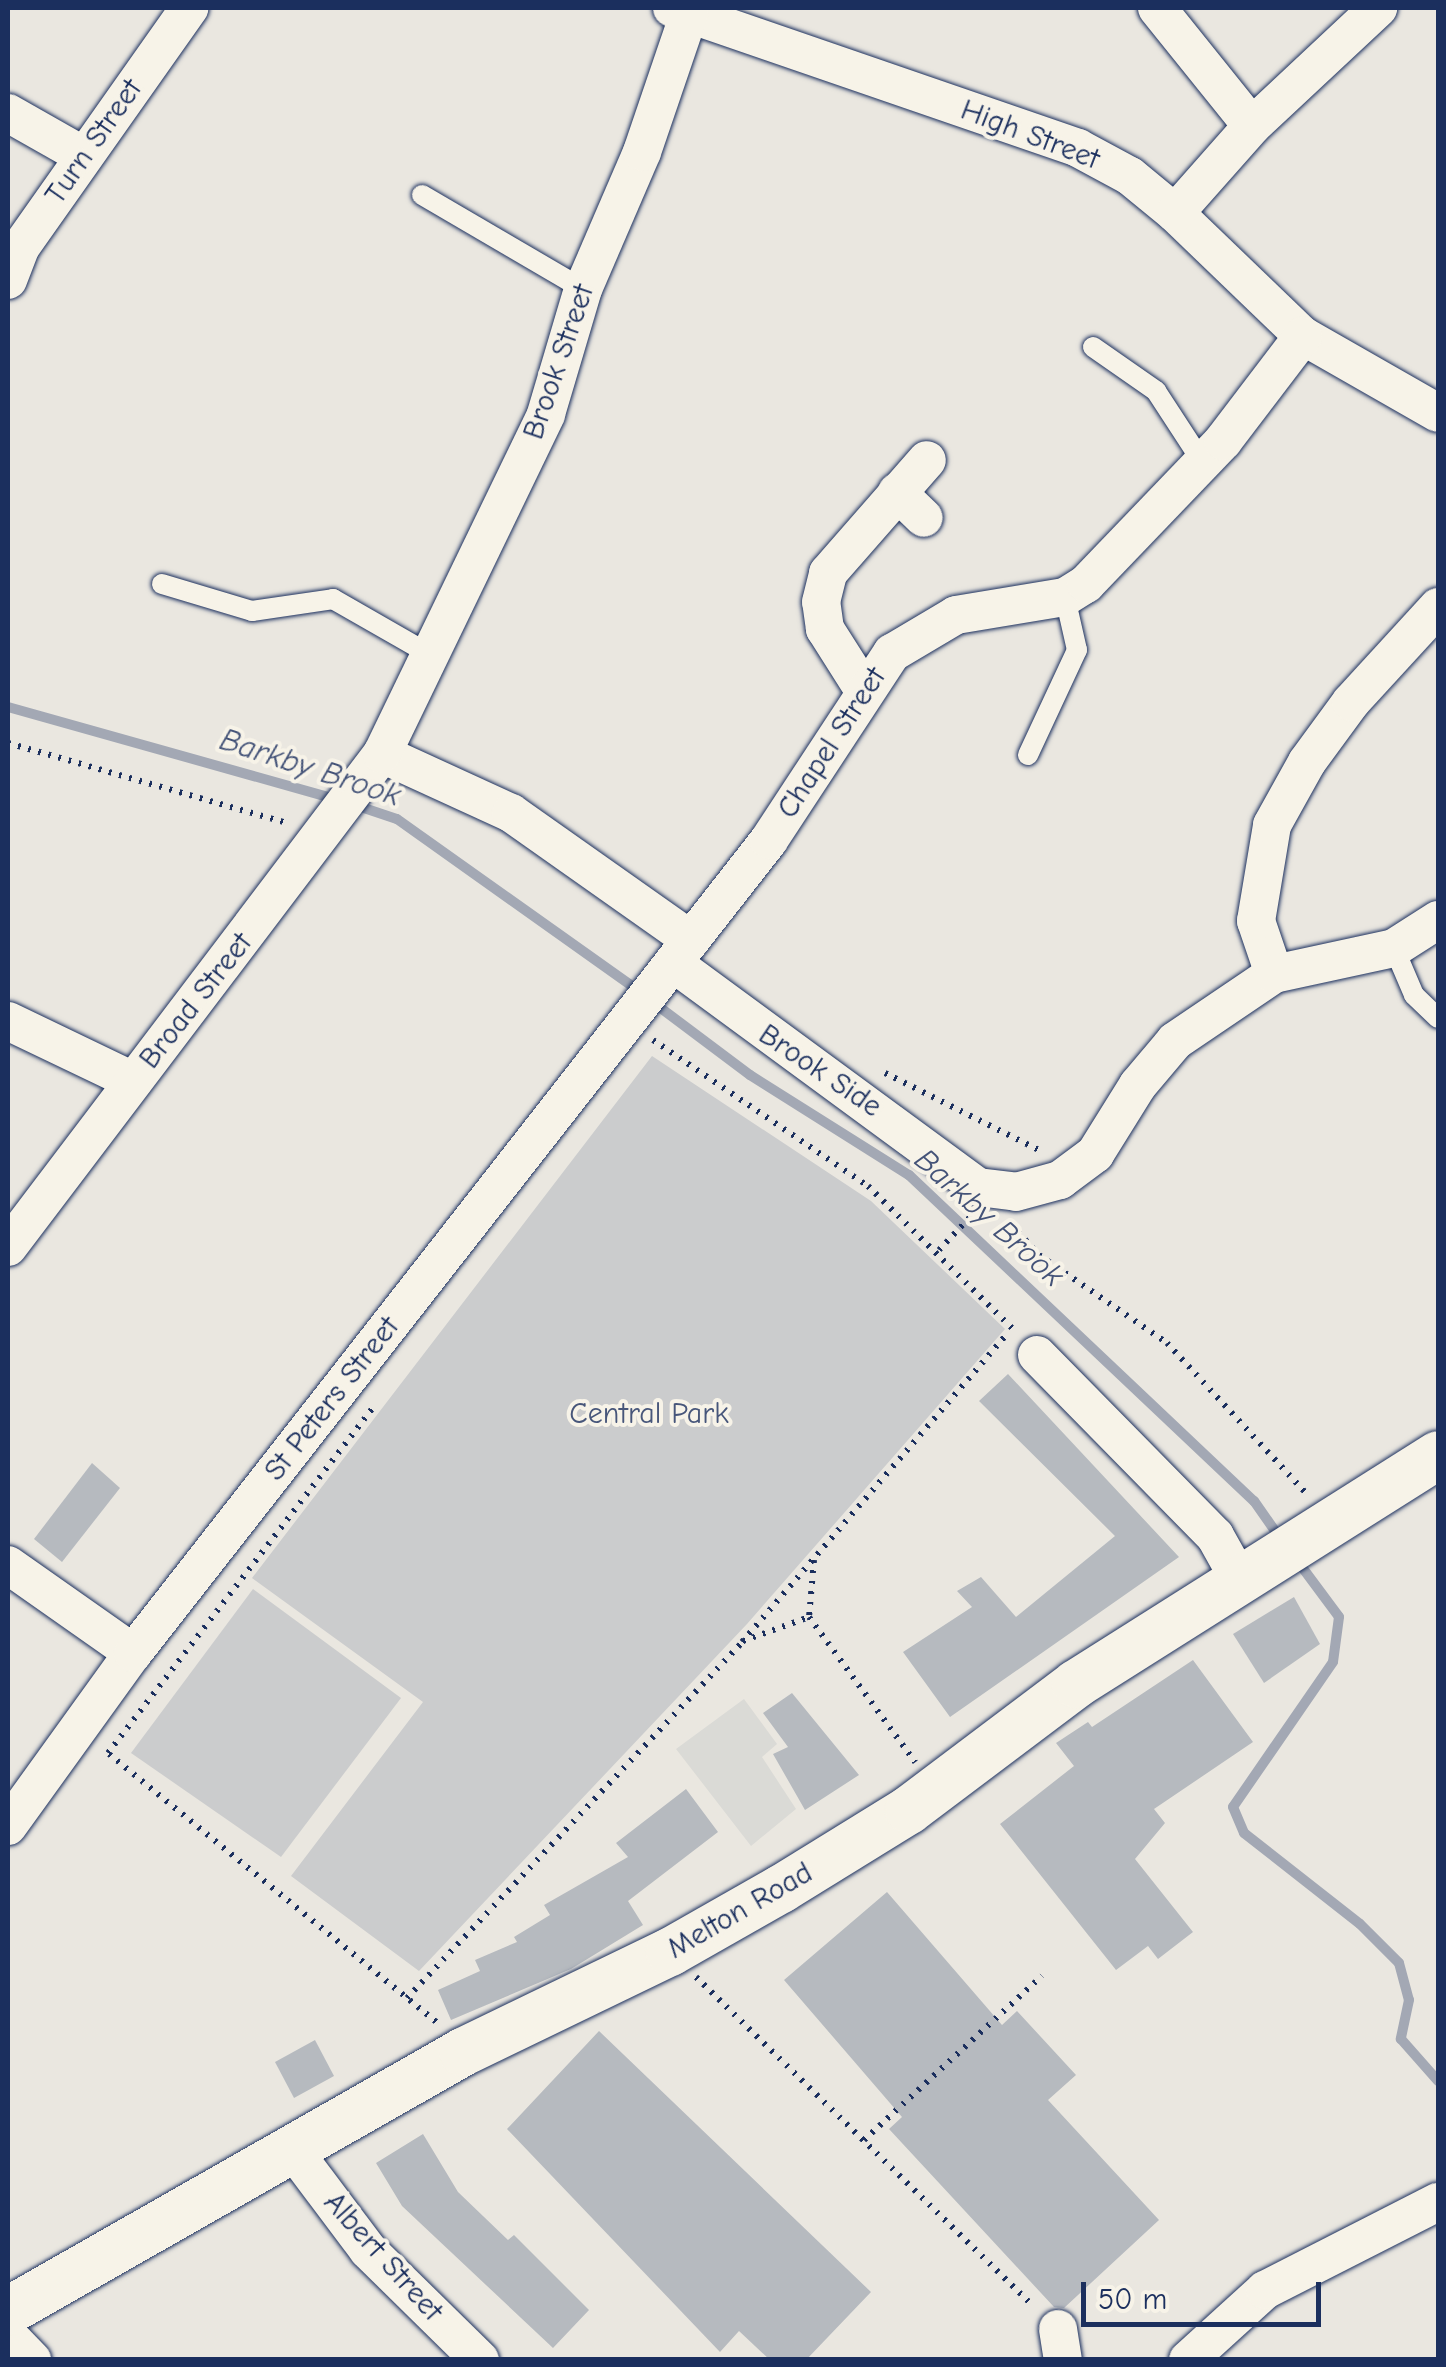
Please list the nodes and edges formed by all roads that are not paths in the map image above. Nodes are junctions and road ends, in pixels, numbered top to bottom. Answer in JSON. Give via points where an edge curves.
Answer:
{"nodes":[{"id":1,"x":189,"y":8,"type":"edge"},
{"id":2,"x":1156,"y":8,"type":"edge"},
{"id":3,"x":1378,"y":8,"type":"edge"},
{"id":4,"x":680,"y":11,"type":"edge"},
{"id":5,"x":8,"y":113,"type":"edge"},
{"id":6,"x":1252,"y":126,"type":"junction"},
{"id":7,"x":84,"y":156,"type":"junction"},
{"id":8,"x":422,"y":195,"type":"dead end"},
{"id":9,"x":1175,"y":212,"type":"junction"},
{"id":10,"x":8,"y":280,"type":"edge"},
{"id":11,"x":583,"y":289,"type":"junction"},
{"id":12,"x":1304,"y":336,"type":"junction"},
{"id":13,"x":1093,"y":346,"type":"dead end"},
{"id":14,"x":1438,"y":413,"type":"edge"},
{"id":15,"x":927,"y":460,"type":"dead end"},
{"id":16,"x":1202,"y":463,"type":"junction"},
{"id":17,"x":162,"y":584,"type":"dead end"},
{"id":18,"x":1065,"y":597,"type":"junction"},
{"id":19,"x":1438,"y":606,"type":"edge"},
{"id":20,"x":429,"y":654,"type":"junction"},
{"id":21,"x":864,"y":692,"type":"junction"},
{"id":22,"x":382,"y":754,"type":"junction"},
{"id":23,"x":1028,"y":756,"type":"dead end"},
{"id":24,"x":1438,"y":920,"type":"edge"},
{"id":25,"x":1394,"y":948,"type":"junction"},
{"id":26,"x":675,"y":960,"type":"junction"},
{"id":27,"x":1274,"y":974,"type":"junction"},
{"id":28,"x":1438,"y":1018,"type":"edge"},
{"id":29,"x":8,"y":1020,"type":"edge"},
{"id":30,"x":132,"y":1081,"type":"junction"},
{"id":31,"x":8,"y":1247,"type":"edge"},
{"id":32,"x":1033,"y":1351,"type":"road end"},
{"id":33,"x":1438,"y":1455,"type":"edge"},
{"id":34,"x":8,"y":1565,"type":"edge"},
{"id":35,"x":1249,"y":1572,"type":"junction"},
{"id":36,"x":133,"y":1653,"type":"junction"},
{"id":37,"x":8,"y":1826,"type":"edge"},
{"id":38,"x":293,"y":2150,"type":"junction"},
{"id":39,"x":1438,"y":2202,"type":"edge"},
{"id":40,"x":8,"y":2311,"type":"edge"},
{"id":41,"x":8,"y":2335,"type":"edge"},
{"id":42,"x":32,"y":2360,"type":"edge"},
{"id":43,"x":480,"y":2360,"type":"edge"},
{"id":44,"x":1188,"y":2360,"type":"edge"}],
"edges":[{"from":1,"to":7,"type":"street","name":"Turn Street"},
{"from":2,"to":6,"type":"street"},
{"from":3,"to":6,"type":"street"},
{"from":4,"to":9,"type":"street","name":"High Street","via":[[1078,148]]},
{"from":4,"to":11,"type":"street","name":"Brook Street","via":[[642,152]]},
{"from":5,"to":7,"type":"street"},
{"from":6,"to":9,"type":"street"},
{"from":7,"to":10,"type":"street","name":"Turn Street","via":[[20,248]]},
{"from":8,"to":11,"type":"lane"},
{"from":9,"to":12,"type":"street","name":"High Street"},
{"from":11,"to":20,"type":"street","name":"Brook Street","via":[[546,414]]},
{"from":12,"to":14,"type":"street","name":"High Street"},
{"from":12,"to":16,"type":"street"},
{"from":13,"to":16,"type":"lane","via":[[1156,390],[1180,438]]},
{"from":15,"to":21,"type":"street","via":[[910,505],[836,534],[820,602],[832,646]]},
{"from":16,"to":18,"type":"street","via":[[1129,546]]},
{"from":17,"to":20,"type":"lane","via":[[252,612],[333,599]]},
{"from":18,"to":21,"type":"street","name":"Chapel Street","via":[[956,616],[892,653]]},
{"from":18,"to":23,"type":"lane","via":[[1077,650]]},
{"from":19,"to":27,"type":"street","via":[[1352,702],[1307,762],[1272,825],[1256,921]]},
{"from":20,"to":22,"type":"street","name":"Brook Street"},
{"from":21,"to":26,"type":"street","name":"Chapel Street","via":[[769,840]]},
{"from":22,"to":26,"type":"street","name":"Brook Side","via":[[511,813]]},
{"from":22,"to":30,"type":"street","name":"Broad Street"},
{"from":24,"to":25,"type":"street"},
{"from":25,"to":27,"type":"street"},
{"from":25,"to":28,"type":"lane","via":[[1414,995]]},
{"from":26,"to":27,"type":"street","name":"Brook Side","via":[[983,1192],[1016,1192],[1079,1170],[1176,1041]]},
{"from":26,"to":36,"type":"street","name":"St Peters Street"},
{"from":29,"to":30,"type":"street"},
{"from":30,"to":31,"type":"street","name":"Broad Street"},
{"from":32,"to":35,"type":"street"},
{"from":33,"to":35,"type":"street","name":"Melton Road"},
{"from":34,"to":36,"type":"street"},
{"from":35,"to":38,"type":"street","name":"Melton Road","via":[[1076,1684],[935,1790],[670,1952],[462,2052]]},
{"from":36,"to":37,"type":"street","name":"St Peters Street"},
{"from":38,"to":40,"type":"street","name":"Melton Road"},
{"from":38,"to":43,"type":"street","name":"Albert Street","via":[[378,2260]]},
{"from":39,"to":44,"type":"street","via":[[1264,2290]]},
{"from":41,"to":42,"type":"street"}]}
